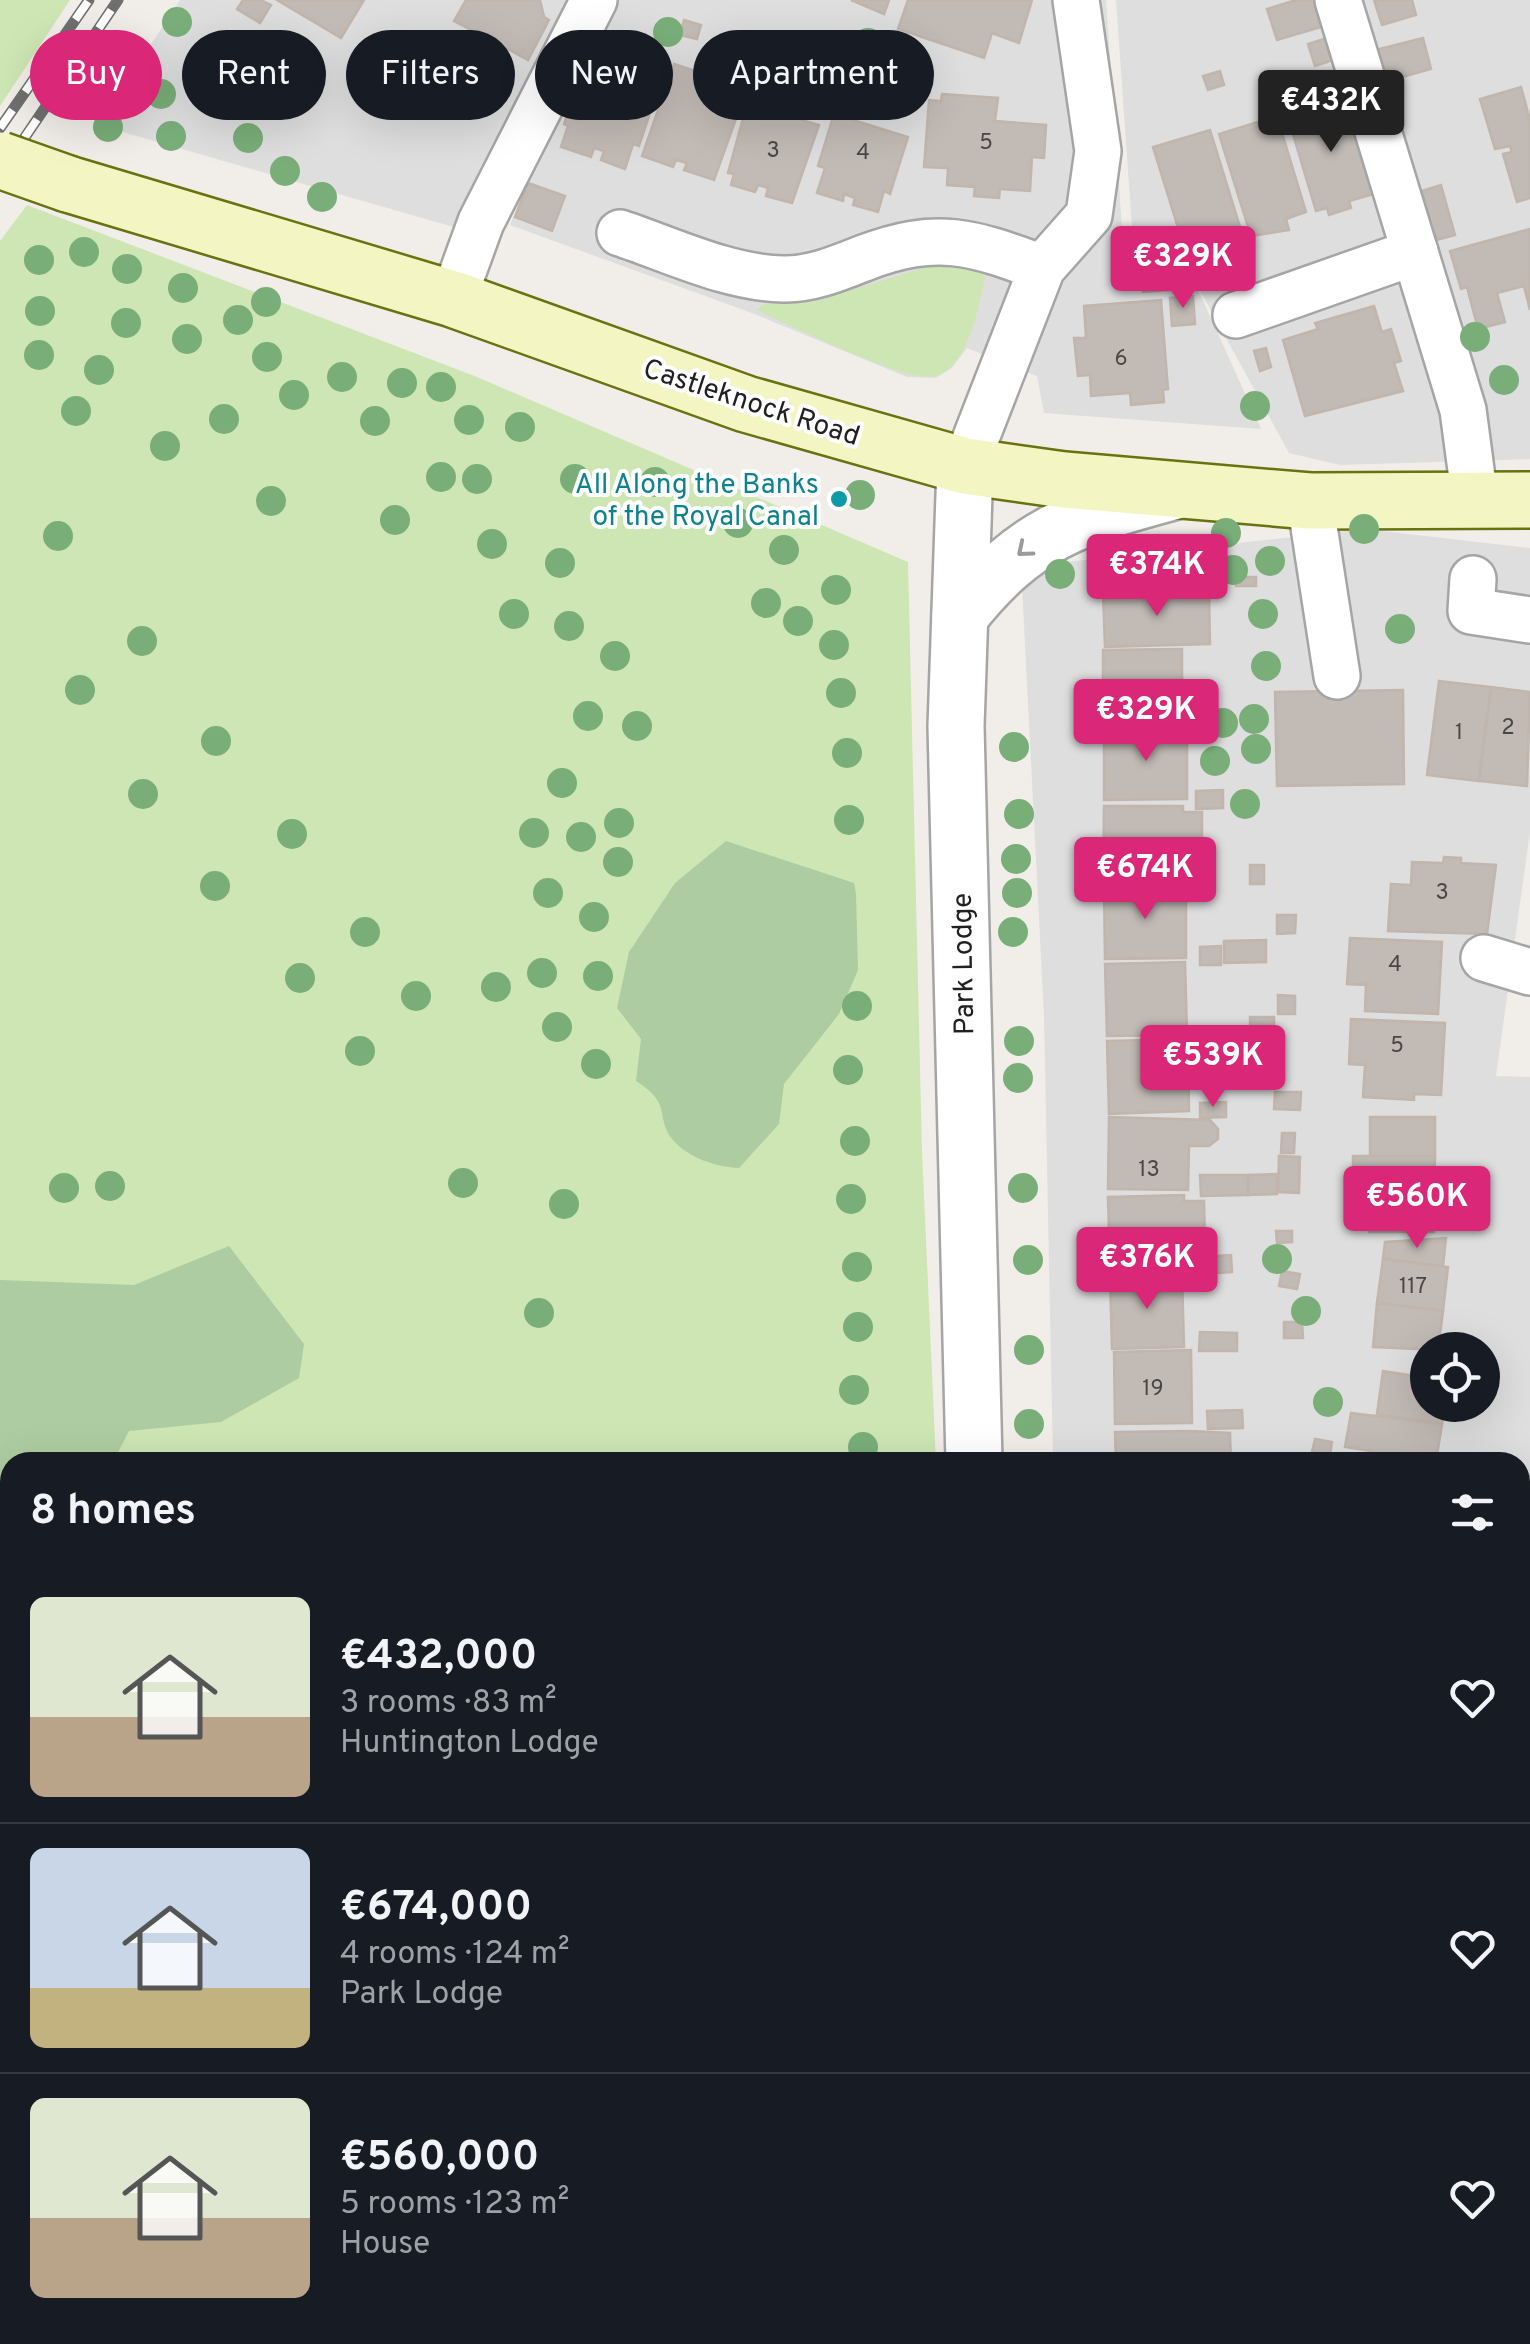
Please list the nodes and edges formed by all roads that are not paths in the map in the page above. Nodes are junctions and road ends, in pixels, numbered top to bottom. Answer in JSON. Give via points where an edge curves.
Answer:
{"nodes":[{"id":1,"x":594,"y":0,"type":"edge"},
{"id":2,"x":1076,"y":0,"type":"edge"},
{"id":3,"x":1338,"y":0,"type":"edge"},
{"id":4,"x":0,"y":160,"type":"edge"},
{"id":5,"x":620,"y":232,"type":"dead end"},
{"id":6,"x":1415,"y":252,"type":"junction"},
{"id":7,"x":1042,"y":268,"type":"junction"},
{"id":8,"x":453,"y":299,"type":"junction"},
{"id":9,"x":1236,"y":315,"type":"dead end"},
{"id":10,"x":965,"y":466,"type":"junction"},
{"id":11,"x":1179,"y":490,"type":"junction"},
{"id":12,"x":1310,"y":500,"type":"junction"},
{"id":13,"x":1474,"y":500,"type":"junction"},
{"id":14,"x":1530,"y":500,"type":"edge"},
{"id":15,"x":1473,"y":579,"type":"dead end"},
{"id":16,"x":960,"y":616,"type":"junction"},
{"id":17,"x":1530,"y":620,"type":"edge"},
{"id":18,"x":1337,"y":676,"type":"dead end"},
{"id":19,"x":1484,"y":958,"type":"dead end"},
{"id":20,"x":1530,"y":972,"type":"edge"},
{"id":21,"x":974,"y":1452,"type":"edge"}],
"edges":[{"from":1,"to":8,"type":"street","via":[[481,222]]},
{"from":2,"to":7,"type":"street","via":[[1098,151],[1089,215]]},
{"from":3,"to":6,"type":"street"},
{"from":4,"to":8,"type":"main road","name":"Castleknock Road","bridge":true},
{"from":5,"to":7,"type":"street","via":[[748,276],[786,280],[940,239],[964,240]]},
{"from":6,"to":9,"type":"street"},
{"from":6,"to":13,"type":"street","via":[[1463,410]]},
{"from":7,"to":10,"type":"street"},
{"from":8,"to":10,"type":"main road","name":"Castleknock Road","via":[[746,404]]},
{"from":10,"to":11,"type":"main road","name":"Castleknock Road"},
{"from":10,"to":16,"type":"street","name":"Park Lodge"},
{"from":11,"to":12,"type":"main road","name":"Castleknock Road"},
{"from":11,"to":16,"type":"street","one_way":true,"via":[[1088,515],[1033,541]]},
{"from":12,"to":13,"type":"main road","name":"Castleknock Road"},
{"from":12,"to":18,"type":"street"},
{"from":13,"to":14,"type":"main road","name":"Castleknock Road"},
{"from":15,"to":17,"type":"street","via":[[1471,612]]},
{"from":16,"to":21,"type":"street","name":"Park Lodge","via":[[956,726]]},
{"from":19,"to":20,"type":"street"}]}
